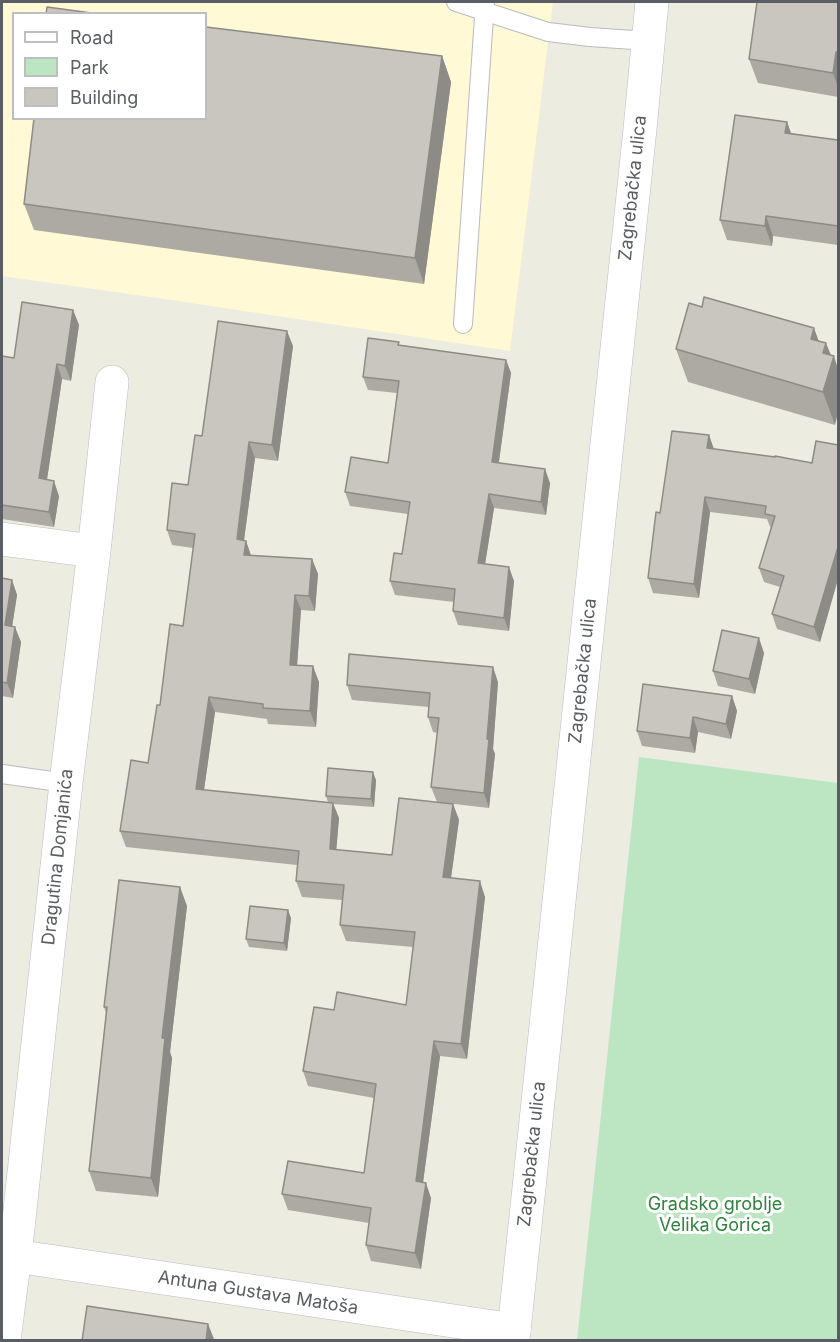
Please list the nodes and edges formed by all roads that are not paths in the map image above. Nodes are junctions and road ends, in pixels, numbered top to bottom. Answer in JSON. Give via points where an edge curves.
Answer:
{"nodes":[{"id":1,"x":456,"y":2,"type":"edge"},
{"id":2,"x":652,"y":2,"type":"edge"},
{"id":3,"x":485,"y":6,"type":"edge"},
{"id":4,"x":648,"y":41,"type":"junction"},
{"id":5,"x":463,"y":324,"type":"dead end"},
{"id":6,"x":112,"y":382,"type":"dead end"},
{"id":7,"x":2,"y":539,"type":"edge"},
{"id":8,"x":94,"y":551,"type":"junction"},
{"id":9,"x":2,"y":774,"type":"edge"},
{"id":10,"x":66,"y":783,"type":"junction"},
{"id":11,"x":8,"y":1255,"type":"edge"},
{"id":12,"x":513,"y":1336,"type":"edge"},
{"id":13,"x":4,"y":1341,"type":"edge"}],
"edges":[{"from":1,"to":3,"type":"lane"},
{"from":2,"to":4,"type":"street","name":"Zagrebačka ulica"},
{"from":3,"to":4,"type":"lane","via":[[548,32]]},
{"from":3,"to":5,"type":"lane"},
{"from":4,"to":12,"type":"street","name":"Zagrebačka ulica"},
{"from":6,"to":8,"type":"street","name":"Dragutina Domjanića"},
{"from":7,"to":8,"type":"street"},
{"from":8,"to":10,"type":"street","name":"Dragutina Domjanića"},
{"from":9,"to":10,"type":"lane"},
{"from":10,"to":11,"type":"street","name":"Dragutina Domjanića"},
{"from":11,"to":12,"type":"street","name":"Antuna Gustava Matoša"},
{"from":11,"to":13,"type":"street","name":"Dragutina Domjanića"}]}
